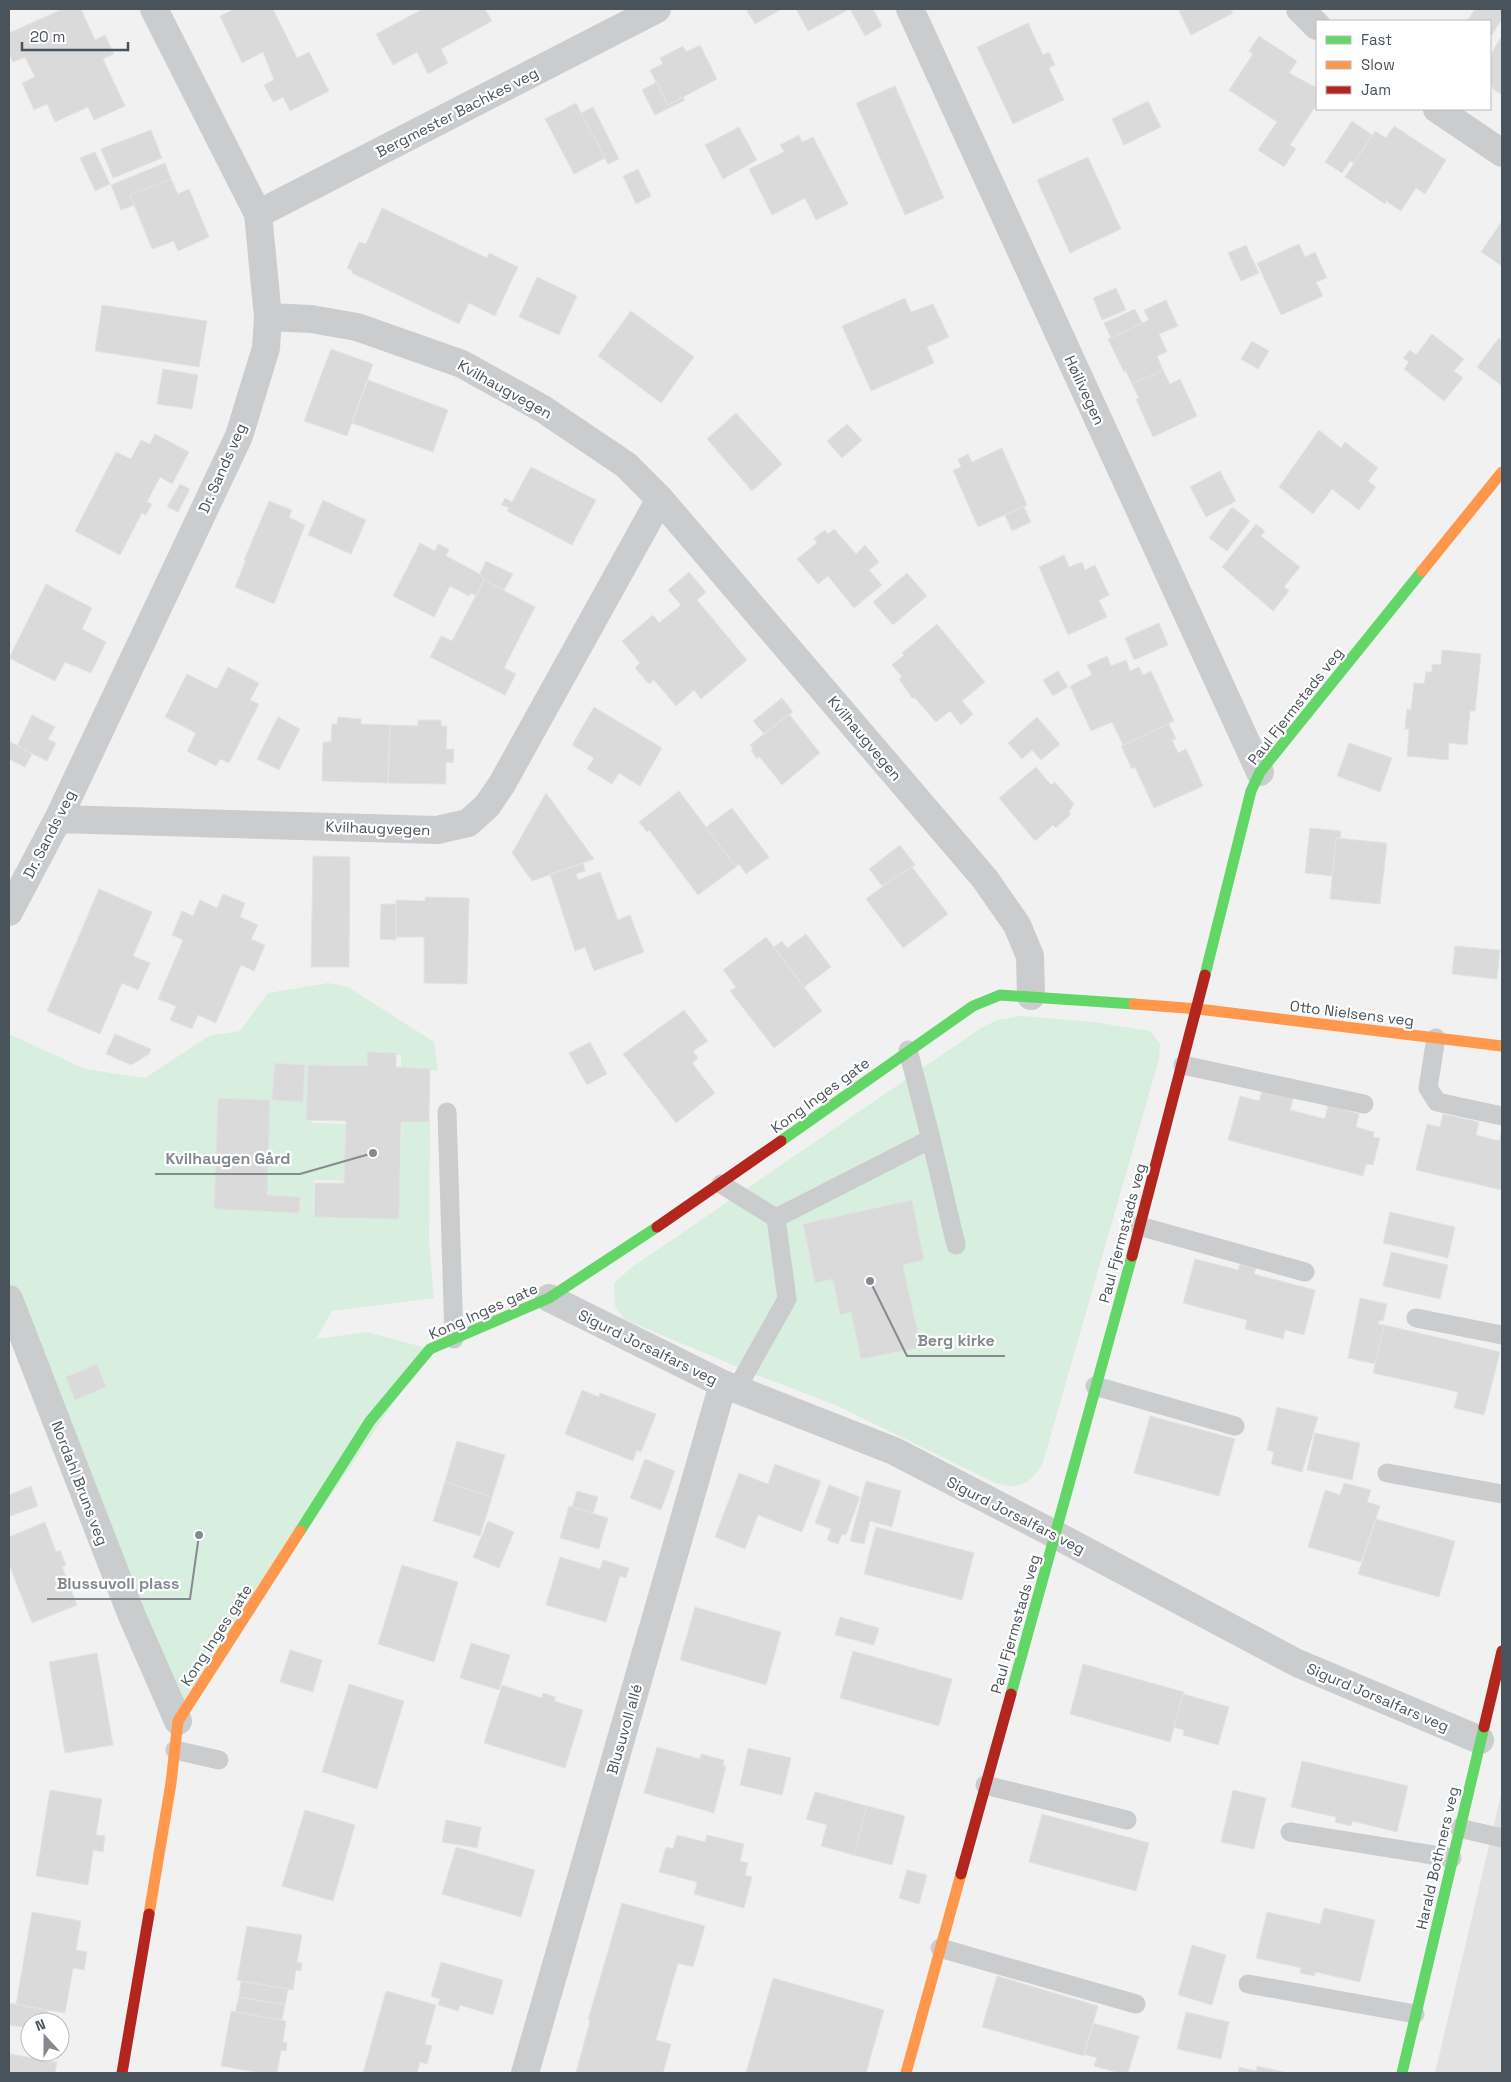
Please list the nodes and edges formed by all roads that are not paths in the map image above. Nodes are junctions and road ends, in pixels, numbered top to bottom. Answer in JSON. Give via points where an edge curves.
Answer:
{"nodes":[{"id":1,"x":154,"y":9,"type":"edge"},
{"id":2,"x":657,"y":9,"type":"edge"},
{"id":3,"x":910,"y":9,"type":"edge"},
{"id":4,"x":1300,"y":9,"type":"edge"},
{"id":5,"x":1316,"y":25,"type":"edge"},
{"id":6,"x":1438,"y":110,"type":"edge"},
{"id":7,"x":1502,"y":153,"type":"edge"},
{"id":8,"x":258,"y":214,"type":"junction"},
{"id":9,"x":268,"y":317,"type":"junction"},
{"id":10,"x":1502,"y":472,"type":"edge"},
{"id":11,"x":660,"y":499,"type":"junction"},
{"id":12,"x":1260,"y":772,"type":"junction"},
{"id":13,"x":58,"y":820,"type":"junction"},
{"id":14,"x":9,"y":912,"type":"edge"},
{"id":15,"x":1031,"y":996,"type":"junction"},
{"id":16,"x":1198,"y":1009,"type":"junction"},
{"id":17,"x":1436,"y":1038,"type":"junction"},
{"id":18,"x":1502,"y":1046,"type":"edge"},
{"id":19,"x":908,"y":1050,"type":"junction"},
{"id":20,"x":1183,"y":1065,"type":"junction"},
{"id":21,"x":1364,"y":1104,"type":"dead end"},
{"id":22,"x":447,"y":1112,"type":"dead end"},
{"id":23,"x":1502,"y":1116,"type":"edge"},
{"id":24,"x":932,"y":1138,"type":"junction"},
{"id":25,"x":721,"y":1184,"type":"junction"},
{"id":26,"x":776,"y":1218,"type":"junction"},
{"id":27,"x":1139,"y":1226,"type":"junction"},
{"id":28,"x":956,"y":1245,"type":"dead end"},
{"id":29,"x":1305,"y":1272,"type":"dead end"},
{"id":30,"x":548,"y":1298,"type":"junction"},
{"id":31,"x":9,"y":1299,"type":"edge"},
{"id":32,"x":1416,"y":1318,"type":"dead end"},
{"id":33,"x":1502,"y":1335,"type":"edge"},
{"id":34,"x":454,"y":1339,"type":"junction"},
{"id":35,"x":1095,"y":1386,"type":"junction"},
{"id":36,"x":729,"y":1387,"type":"junction"},
{"id":37,"x":1235,"y":1426,"type":"dead end"},
{"id":38,"x":1387,"y":1473,"type":"dead end"},
{"id":39,"x":1502,"y":1494,"type":"edge"},
{"id":40,"x":1056,"y":1534,"type":"junction"},
{"id":41,"x":1502,"y":1650,"type":"edge"},
{"id":42,"x":178,"y":1721,"type":"junction"},
{"id":43,"x":1480,"y":1740,"type":"junction"},
{"id":44,"x":175,"y":1750,"type":"junction"},
{"id":45,"x":219,"y":1760,"type":"dead end"},
{"id":46,"x":985,"y":1785,"type":"junction"},
{"id":47,"x":1127,"y":1820,"type":"dead end"},
{"id":48,"x":1458,"y":1828,"type":"junction"},
{"id":49,"x":1290,"y":1832,"type":"dead end"},
{"id":50,"x":1502,"y":1838,"type":"edge"},
{"id":51,"x":1452,"y":1858,"type":"junction"},
{"id":52,"x":940,"y":1948,"type":"junction"},
{"id":53,"x":1248,"y":1984,"type":"dead end"},
{"id":54,"x":1136,"y":2004,"type":"dead end"},
{"id":55,"x":1416,"y":2014,"type":"junction"},
{"id":56,"x":122,"y":2073,"type":"edge"},
{"id":57,"x":525,"y":2073,"type":"edge"},
{"id":58,"x":906,"y":2073,"type":"edge"},
{"id":59,"x":1402,"y":2073,"type":"edge"}],
"edges":[{"from":1,"to":8,"type":"street","name":"Dr. Sands veg"},
{"from":2,"to":8,"type":"street","name":"Bergmester Bachkes veg"},
{"from":3,"to":12,"type":"street","name":"Høilivegen"},
{"from":4,"to":5,"type":"street"},
{"from":6,"to":7,"type":"street"},
{"from":8,"to":9,"type":"street","name":"Dr. Sands veg"},
{"from":9,"to":11,"type":"street","name":"Kvilhaugvegen","via":[[311,319],[357,327],[462,364],[543,409],[626,465]]},
{"from":9,"to":13,"type":"street","name":"Dr. Sands veg","via":[[266,348],[239,436]]},
{"from":10,"to":12,"type":"street","name":"Paul Fjermstads veg"},
{"from":11,"to":13,"type":"street","name":"Kvilhaugvegen","via":[[502,784],[488,806],[468,823],[437,830]]},
{"from":11,"to":15,"type":"street","name":"Kvilhaugvegen","via":[[985,879],[1017,925],[1030,956]]},
{"from":12,"to":16,"type":"street","name":"Paul Fjermstads veg","via":[[1251,791]]},
{"from":13,"to":14,"type":"street","name":"Dr. Sands veg"},
{"from":15,"to":16,"type":"street","name":"Kong Inges gate"},
{"from":15,"to":19,"type":"street","name":"Kong Inges gate","via":[[1000,995],[973,1006]]},
{"from":16,"to":17,"type":"street","name":"Otto Nielsens veg"},
{"from":16,"to":20,"type":"street","name":"Paul Fjermstads veg"},
{"from":17,"to":18,"type":"street","name":"Otto Nielsens veg"},
{"from":17,"to":23,"type":"lane","via":[[1428,1088],[1437,1102]]},
{"from":19,"to":24,"type":"lane"},
{"from":19,"to":25,"type":"street","name":"Kong Inges gate"},
{"from":20,"to":21,"type":"lane"},
{"from":20,"to":27,"type":"street","name":"Paul Fjermstads veg"},
{"from":22,"to":34,"type":"lane"},
{"from":24,"to":26,"type":"lane"},
{"from":24,"to":28,"type":"lane"},
{"from":25,"to":26,"type":"lane"},
{"from":25,"to":30,"type":"street","name":"Kong Inges gate"},
{"from":26,"to":36,"type":"lane","via":[[787,1298]]},
{"from":27,"to":29,"type":"lane"},
{"from":27,"to":35,"type":"street","name":"Paul Fjermstads veg"},
{"from":30,"to":34,"type":"street","name":"Kong Inges gate"},
{"from":30,"to":36,"type":"street","name":"Sigurd Jorsalfars veg"},
{"from":31,"to":42,"type":"street","name":"Nordahl Bruns veg","via":[[132,1616]]},
{"from":32,"to":33,"type":"lane"},
{"from":34,"to":42,"type":"street","name":"Kong Inges gate","via":[[430,1349],[370,1421]]},
{"from":35,"to":37,"type":"lane"},
{"from":35,"to":40,"type":"street","name":"Paul Fjermstads veg"},
{"from":36,"to":40,"type":"street","name":"Sigurd Jorsalfars veg","via":[[894,1451]]},
{"from":36,"to":57,"type":"street","name":"Blusuvoll allé"},
{"from":38,"to":39,"type":"lane"},
{"from":40,"to":43,"type":"street","name":"Sigurd Jorsalfars veg","via":[[1297,1664]]},
{"from":40,"to":46,"type":"street","name":"Paul Fjermstads veg"},
{"from":41,"to":43,"type":"street","name":"Harald Bothners veg"},
{"from":42,"to":44,"type":"street","name":"Kong Inges gate"},
{"from":43,"to":48,"type":"street","name":"Harald Bothners veg"},
{"from":44,"to":45,"type":"lane"},
{"from":44,"to":56,"type":"street","name":"Kong Inges gate"},
{"from":46,"to":47,"type":"lane"},
{"from":46,"to":52,"type":"street","name":"Paul Fjermstads veg"},
{"from":48,"to":50,"type":"lane"},
{"from":48,"to":51,"type":"street","name":"Harald Bothners veg"},
{"from":49,"to":51,"type":"lane"},
{"from":51,"to":55,"type":"street","name":"Harald Bothners veg"},
{"from":52,"to":54,"type":"lane"},
{"from":52,"to":58,"type":"street","name":"Paul Fjermstads veg"},
{"from":53,"to":55,"type":"lane"},
{"from":55,"to":59,"type":"street","name":"Harald Bothners veg"}]}
